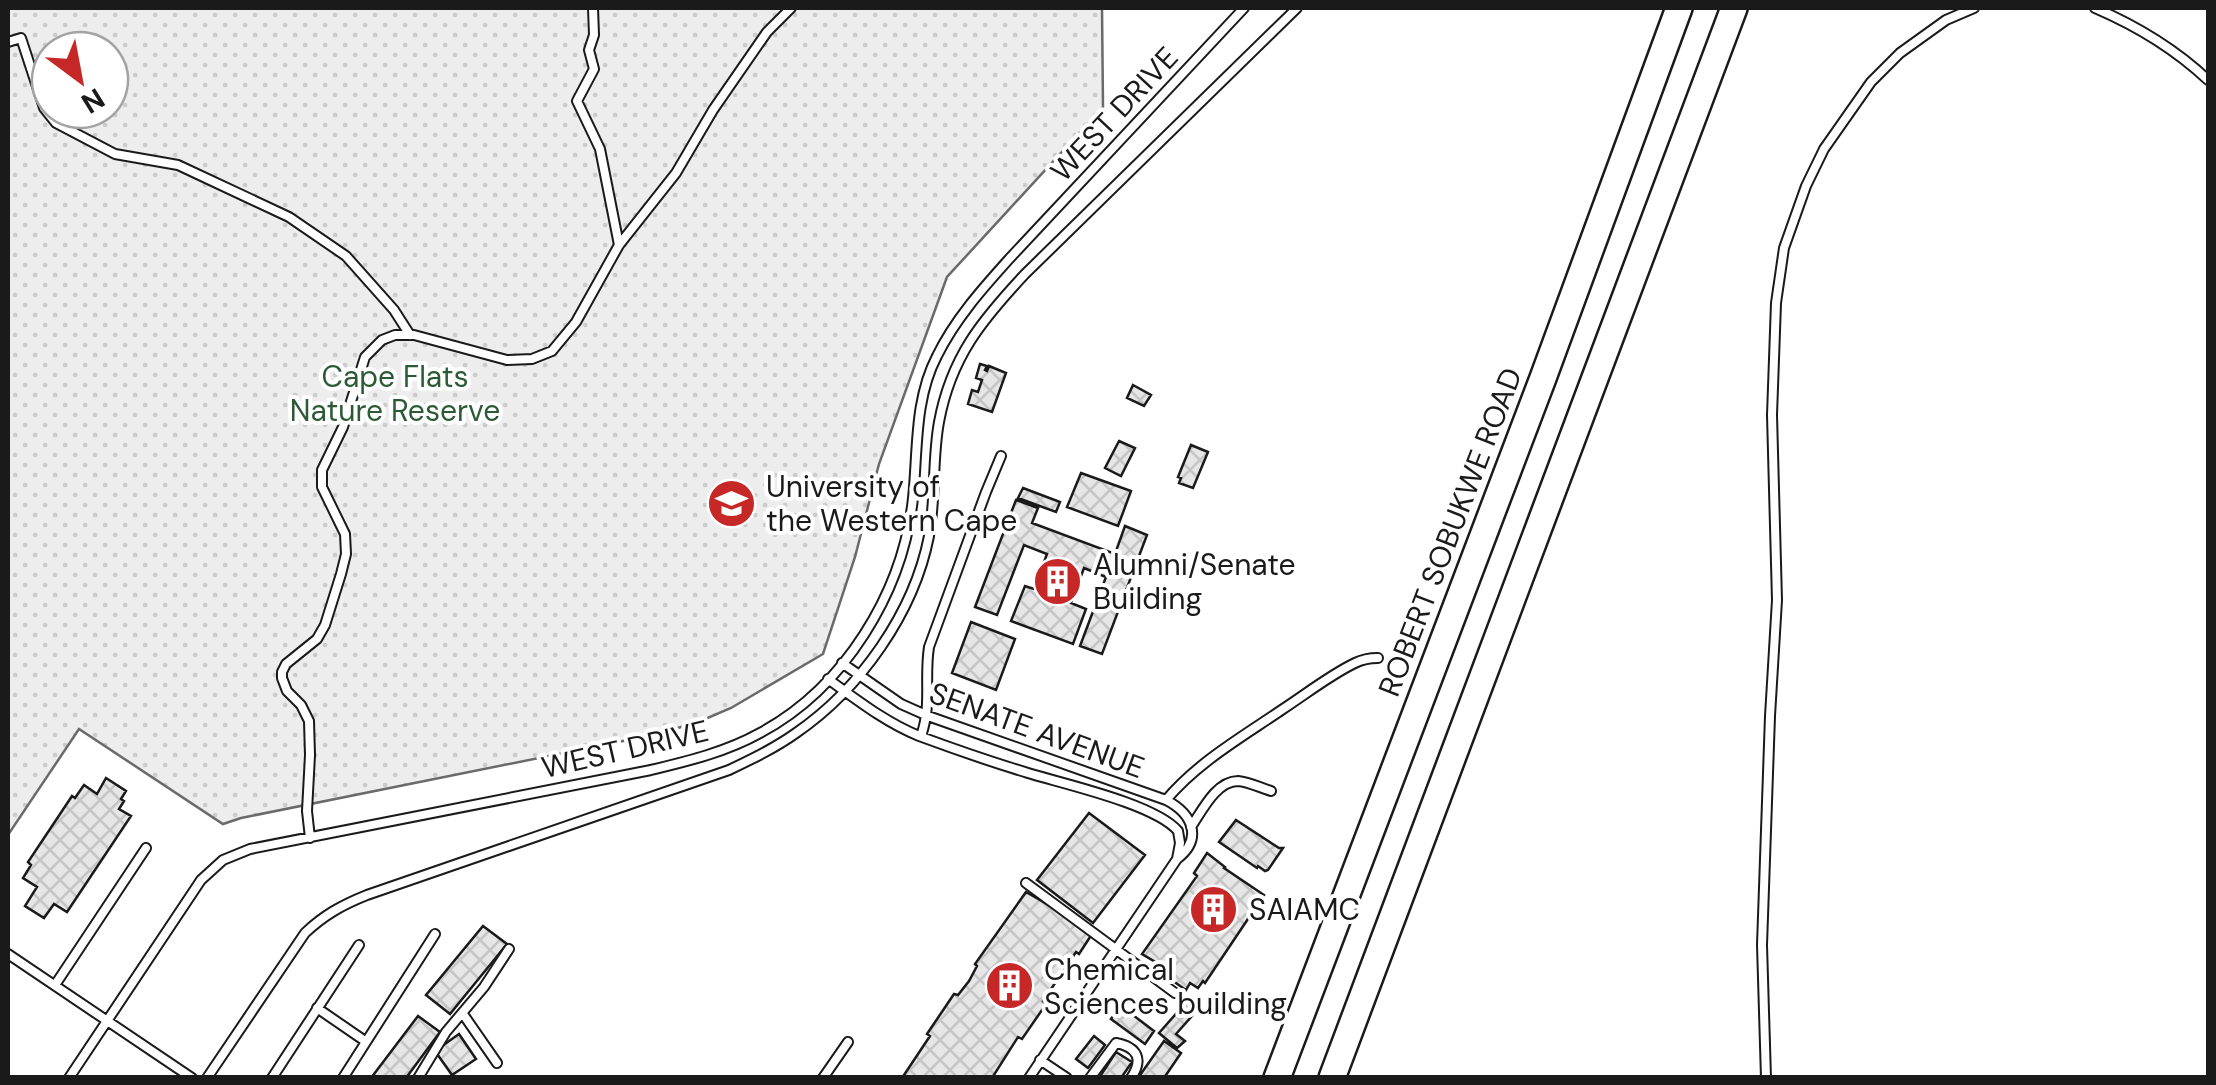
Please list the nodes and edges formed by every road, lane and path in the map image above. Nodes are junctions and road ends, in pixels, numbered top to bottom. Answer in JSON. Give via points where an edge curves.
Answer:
{"nodes":[{"id":1,"x":593,"y":8,"type":"edge"},
{"id":2,"x":791,"y":8,"type":"edge"},
{"id":3,"x":1244,"y":8,"type":"edge"},
{"id":4,"x":1297,"y":8,"type":"edge"},
{"id":5,"x":1680,"y":8,"type":"edge"},
{"id":6,"x":1734,"y":8,"type":"edge"},
{"id":7,"x":1974,"y":8,"type":"edge"},
{"id":8,"x":2096,"y":8,"type":"edge"},
{"id":9,"x":8,"y":42,"type":"edge"},
{"id":10,"x":2208,"y":80,"type":"edge"},
{"id":11,"x":619,"y":244,"type":"junction"},
{"id":12,"x":410,"y":335,"type":"junction"},
{"id":13,"x":1001,"y":456,"type":"dead end"},
{"id":14,"x":1378,"y":658,"type":"dead end"},
{"id":15,"x":842,"y":663,"type":"junction"},
{"id":16,"x":859,"y":675,"type":"junction"},
{"id":17,"x":828,"y":679,"type":"junction"},
{"id":18,"x":845,"y":692,"type":"junction"},
{"id":19,"x":928,"y":716,"type":"junction"},
{"id":20,"x":921,"y":736,"type":"junction"},
{"id":21,"x":1065,"y":764,"type":"junction"},
{"id":22,"x":1058,"y":782,"type":"junction"},
{"id":23,"x":1270,"y":791,"type":"dead end"},
{"id":24,"x":1166,"y":800,"type":"junction"},
{"id":25,"x":1192,"y":826,"type":"junction"},
{"id":26,"x":310,"y":838,"type":"junction"},
{"id":27,"x":146,"y":848,"type":"dead end"},
{"id":28,"x":1176,"y":860,"type":"junction"},
{"id":29,"x":1026,"y":883,"type":"dead end"},
{"id":30,"x":435,"y":934,"type":"dead end"},
{"id":31,"x":359,"y":945,"type":"dead end"},
{"id":32,"x":1116,"y":948,"type":"junction"},
{"id":33,"x":509,"y":949,"type":"dead end"},
{"id":34,"x":8,"y":954,"type":"edge"},
{"id":35,"x":55,"y":986,"type":"junction"},
{"id":36,"x":1175,"y":993,"type":"dead end"},
{"id":37,"x":317,"y":1008,"type":"junction"},
{"id":38,"x":463,"y":1014,"type":"junction"},
{"id":39,"x":106,"y":1020,"type":"junction"},
{"id":40,"x":365,"y":1041,"type":"junction"},
{"id":41,"x":848,"y":1042,"type":"dead end"},
{"id":42,"x":1040,"y":1060,"type":"junction"},
{"id":43,"x":497,"y":1064,"type":"dead end"},
{"id":44,"x":69,"y":1078,"type":"edge"},
{"id":45,"x":192,"y":1078,"type":"edge"},
{"id":46,"x":207,"y":1078,"type":"edge"},
{"id":47,"x":272,"y":1078,"type":"edge"},
{"id":48,"x":342,"y":1078,"type":"edge"},
{"id":49,"x":418,"y":1078,"type":"edge"},
{"id":50,"x":822,"y":1078,"type":"edge"},
{"id":51,"x":1029,"y":1078,"type":"edge"},
{"id":52,"x":1067,"y":1078,"type":"edge"},
{"id":53,"x":1090,"y":1078,"type":"edge"},
{"id":54,"x":1131,"y":1078,"type":"edge"},
{"id":55,"x":1277,"y":1078,"type":"edge"},
{"id":56,"x":1332,"y":1078,"type":"edge"},
{"id":57,"x":1766,"y":1078,"type":"edge"}],
"edges":[{"from":1,"to":11,"type":"lane","via":[[594,70],[577,101],[600,149]]},
{"from":2,"to":11,"type":"lane","via":[[767,32],[676,173]]},
{"from":3,"to":15,"type":"lane","name":"WEST DRIVE","via":[[989,282],[946,341],[922,404],[908,532],[896,572]]},
{"from":4,"to":16,"type":"lane","name":"WEST DRIVE","via":[[1025,274],[970,338],[938,425],[934,507],[916,579]]},
{"from":5,"to":55,"type":"main road","name":"ROBERT SOBUKWE ROAD"},
{"from":6,"to":56,"type":"main road"},
{"from":7,"to":57,"type":"lane","via":[[1946,20],[1872,82],[1824,149],[1784,248],[1772,416],[1777,600],[1762,945]]},
{"from":8,"to":10,"type":"lane","via":[[2168,47]]},
{"from":9,"to":12,"type":"lane","via":[[21,38],[44,108],[56,123],[115,154],[178,165],[289,217],[346,256]]},
{"from":11,"to":12,"type":"lane","via":[[576,322],[543,356],[507,360]]},
{"from":12,"to":26,"type":"lane","via":[[382,340],[366,357],[322,470],[346,554],[326,624],[286,664],[282,678],[309,721]]},
{"from":13,"to":19,"type":"lane","via":[[930,647]]},
{"from":14,"to":24,"type":"lane","via":[[1354,663],[1285,708],[1208,760]]},
{"from":15,"to":16,"type":"lane","name":"SENATE AVENUE"},
{"from":15,"to":17,"type":"lane","name":"WEST DRIVE"},
{"from":16,"to":18,"type":"lane","name":"WEST DRIVE"},
{"from":16,"to":19,"type":"lane","name":"SENATE AVENUE"},
{"from":17,"to":18,"type":"lane","name":"SENATE AVENUE"},
{"from":17,"to":26,"type":"lane","name":"WEST DRIVE","via":[[760,733],[701,757]]},
{"from":18,"to":20,"type":"lane","name":"SENATE AVENUE"},
{"from":18,"to":46,"type":"lane","name":"WEST DRIVE","via":[[797,733],[729,770],[325,915],[305,933]]},
{"from":19,"to":20,"type":"lane"},
{"from":19,"to":21,"type":"lane","name":"SENATE AVENUE"},
{"from":20,"to":22,"type":"lane","name":"SENATE AVENUE"},
{"from":21,"to":22,"type":"lane"},
{"from":21,"to":24,"type":"lane","name":"SENATE AVENUE"},
{"from":22,"to":28,"type":"lane","name":"SENATE AVENUE","via":[[1170,822],[1179,837]]},
{"from":23,"to":25,"type":"lane","via":[[1231,782],[1211,797]]},
{"from":24,"to":25,"type":"lane","name":"SENATE AVENUE"},
{"from":25,"to":28,"type":"lane","via":[[1187,852]]},
{"from":26,"to":39,"type":"lane","name":"WEST DRIVE","via":[[236,853],[210,870]]},
{"from":27,"to":35,"type":"lane"},
{"from":28,"to":32,"type":"lane"},
{"from":29,"to":32,"type":"lane"},
{"from":30,"to":40,"type":"lane"},
{"from":31,"to":37,"type":"lane"},
{"from":32,"to":36,"type":"lane"},
{"from":32,"to":42,"type":"lane"},
{"from":33,"to":38,"type":"lane"},
{"from":34,"to":35,"type":"lane"},
{"from":35,"to":39,"type":"lane"},
{"from":37,"to":40,"type":"lane"},
{"from":37,"to":47,"type":"lane"},
{"from":38,"to":43,"type":"lane"},
{"from":38,"to":49,"type":"lane"},
{"from":39,"to":44,"type":"lane","name":"WEST DRIVE"},
{"from":39,"to":45,"type":"lane"},
{"from":40,"to":48,"type":"lane"},
{"from":41,"to":50,"type":"lane"},
{"from":42,"to":51,"type":"lane"},
{"from":42,"to":52,"type":"lane"},
{"from":53,"to":54,"type":"lane","via":[[1116,1043],[1137,1056]]}]}
